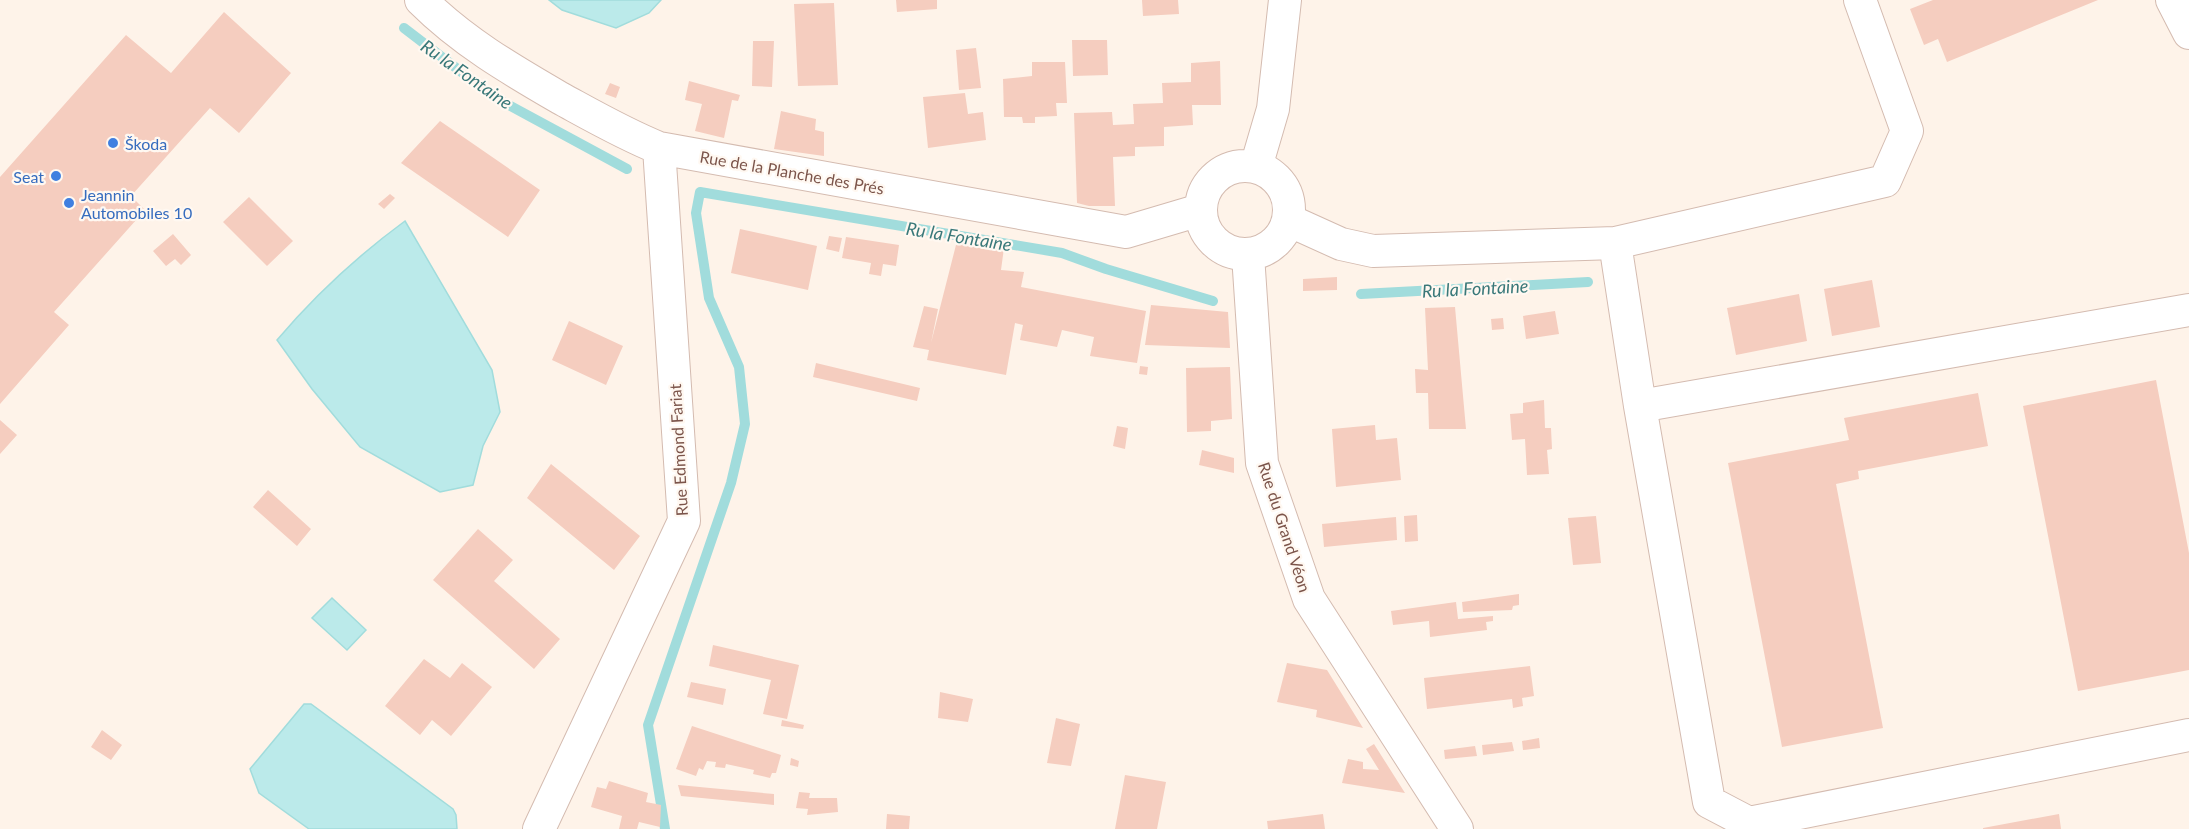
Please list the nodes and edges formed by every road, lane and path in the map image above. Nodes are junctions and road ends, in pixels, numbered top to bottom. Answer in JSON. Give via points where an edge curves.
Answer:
{"nodes":[{"id":1,"x":421,"y":0,"type":"edge"},
{"id":2,"x":1285,"y":0,"type":"edge"},
{"id":3,"x":1860,"y":0,"type":"edge"},
{"id":4,"x":2172,"y":0,"type":"edge"},
{"id":5,"x":2189,"y":33,"type":"edge"},
{"id":6,"x":659,"y":148,"type":"junction"},
{"id":7,"x":1256,"y":167,"type":"junction"},
{"id":8,"x":1200,"y":210,"type":"junction"},
{"id":9,"x":1288,"y":220,"type":"junction"},
{"id":10,"x":1615,"y":243,"type":"junction"},
{"id":11,"x":1248,"y":255,"type":"junction"},
{"id":12,"x":2189,"y":310,"type":"edge"},
{"id":13,"x":1640,"y":406,"type":"junction"},
{"id":14,"x":2189,"y":735,"type":"edge"},
{"id":15,"x":539,"y":829,"type":"edge"},
{"id":16,"x":1457,"y":829,"type":"edge"}],
"edges":[{"from":1,"to":6,"type":"street","name":"Rue de la Planche des Prés","via":[[446,24],[504,66],[626,135]]},
{"from":2,"to":7,"type":"street","via":[[1273,109]]},
{"from":3,"to":10,"type":"street","via":[[1906,131],[1885,181]]},
{"from":4,"to":5,"type":"street"},
{"from":6,"to":8,"type":"street","name":"Rue de la Planche des Prés","via":[[1126,232]]},
{"from":6,"to":15,"type":"street","name":"Rue Edmond Fariat","via":[[684,521]]},
{"from":7,"to":8,"type":"street","via":[[1243,165],[1217,175],[1202,197]]},
{"from":7,"to":9,"type":"street","via":[[1269,172],[1283,187],[1290,206]]},
{"from":8,"to":11,"type":"street","via":[[1203,225],[1215,242],[1233,253]]},
{"from":9,"to":10,"type":"street","via":[[1341,244],[1373,251]]},
{"from":9,"to":11,"type":"street","via":[[1274,244]]},
{"from":10,"to":13,"type":"street"},
{"from":11,"to":16,"type":"street","name":"Rue du Grand Véon","via":[[1262,463],[1309,599]]},
{"from":12,"to":13,"type":"street"},
{"from":13,"to":14,"type":"street","via":[[1709,802],[1749,823]]}]}
